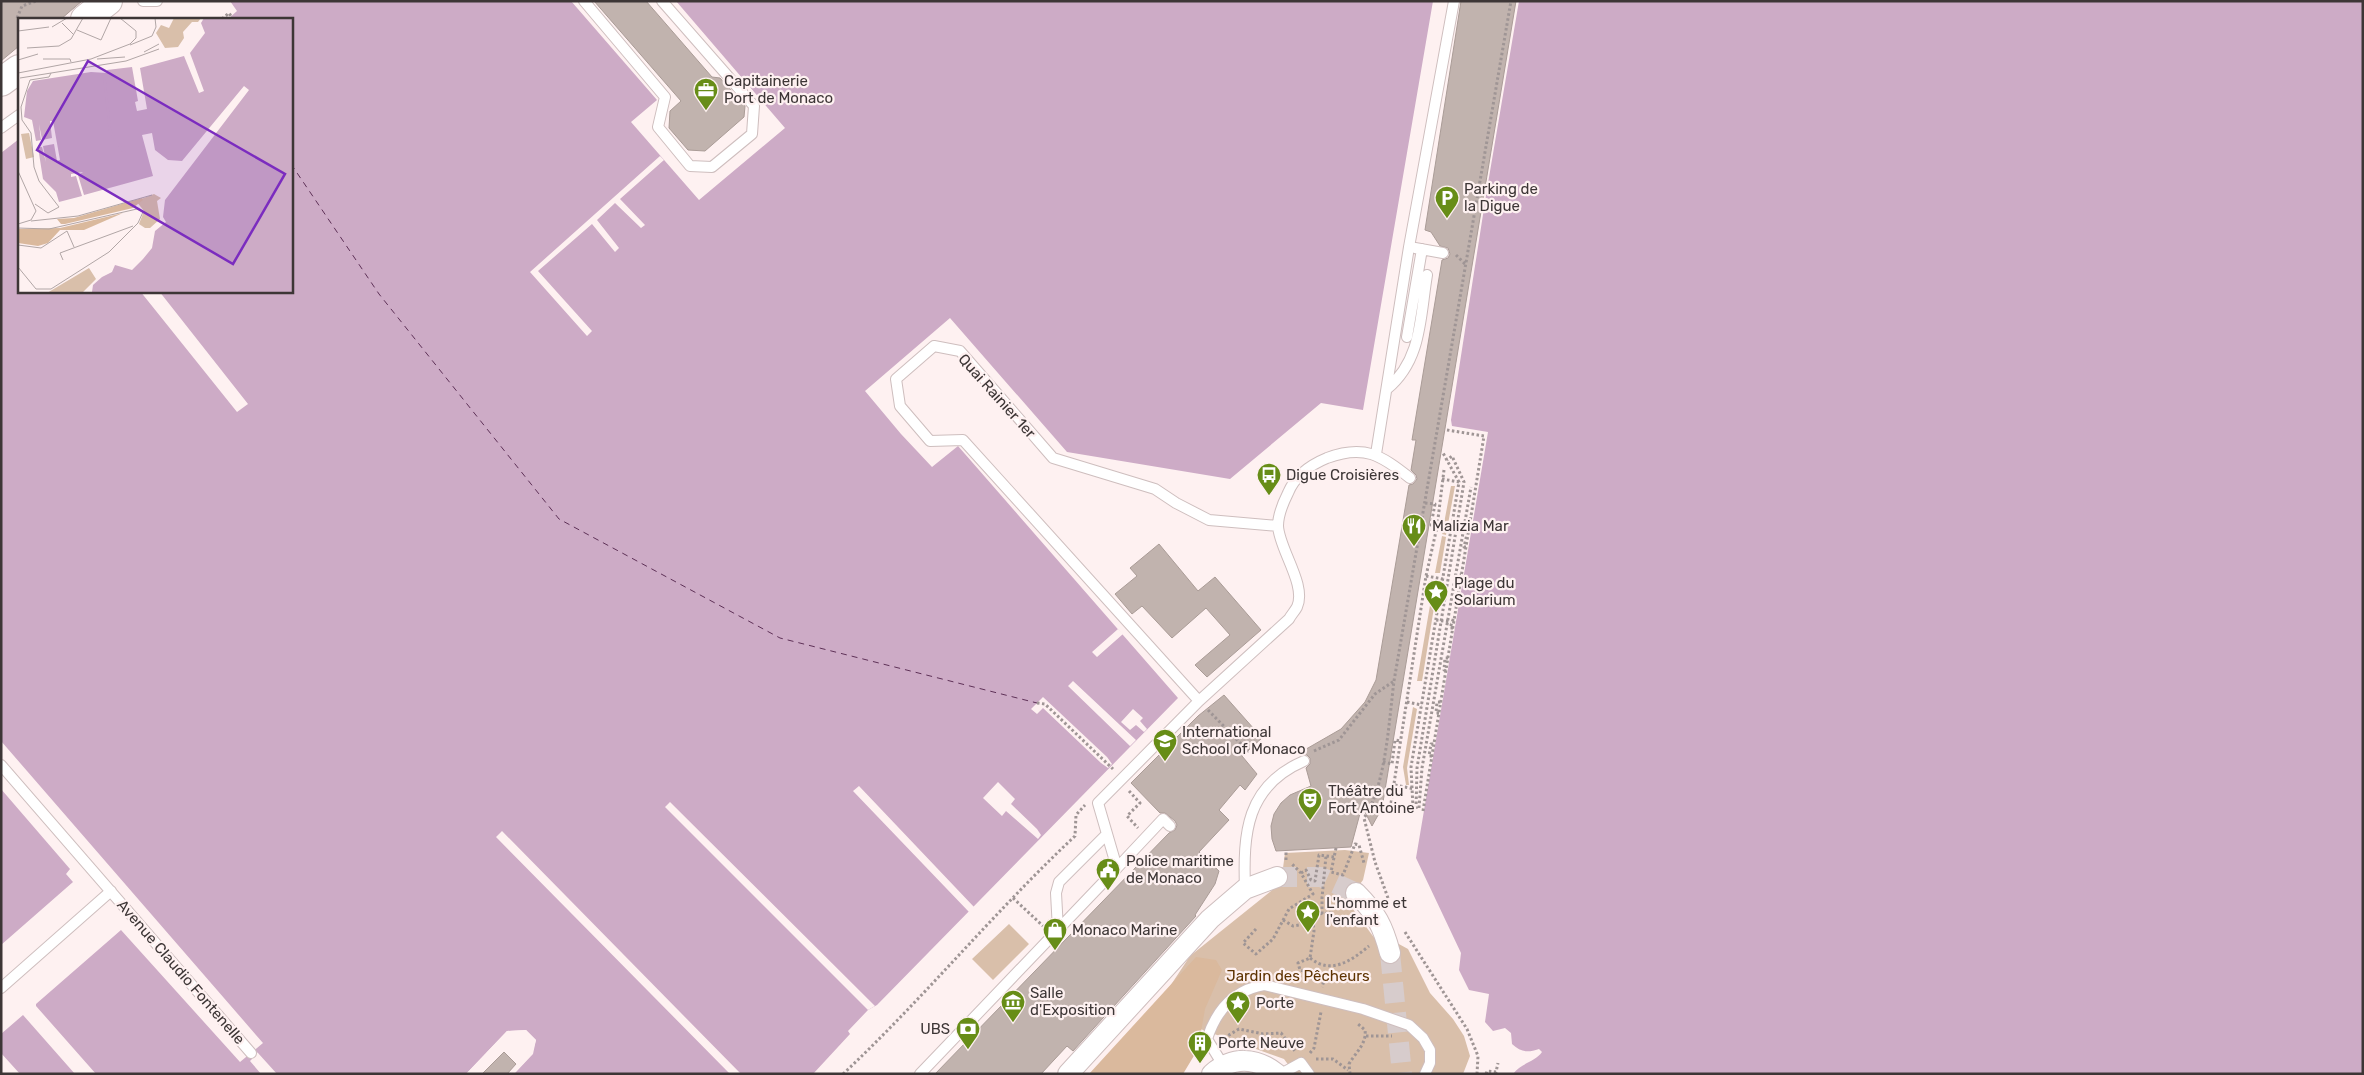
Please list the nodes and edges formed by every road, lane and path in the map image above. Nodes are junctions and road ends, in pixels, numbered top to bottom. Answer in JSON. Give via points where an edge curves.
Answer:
{"nodes":[{"id":1,"x":19,"y":1,"type":"edge"},
{"id":2,"x":36,"y":1,"type":"edge"},
{"id":3,"x":108,"y":1,"type":"edge"},
{"id":4,"x":143,"y":1,"type":"edge"},
{"id":5,"x":158,"y":1,"type":"edge"},
{"id":6,"x":584,"y":1,"type":"edge"},
{"id":7,"x":662,"y":1,"type":"edge"},
{"id":8,"x":1454,"y":1,"type":"edge"},
{"id":9,"x":1511,"y":1,"type":"edge"},
{"id":10,"x":22,"y":6,"type":"junction"},
{"id":11,"x":16,"y":18,"type":"dead end"},
{"id":12,"x":86,"y":18,"type":"edge"},
{"id":13,"x":223,"y":18,"type":"edge"},
{"id":14,"x":232,"y":18,"type":"edge"},
{"id":15,"x":18,"y":70,"type":"edge"},
{"id":16,"x":1,"y":82,"type":"edge"},
{"id":17,"x":18,"y":116,"type":"edge"},
{"id":18,"x":1,"y":128,"type":"edge"},
{"id":19,"x":1409,"y":247,"type":"junction"},
{"id":20,"x":1422,"y":249,"type":"junction"},
{"id":21,"x":1443,"y":252,"type":"dead end"},
{"id":22,"x":1427,"y":274,"type":"dead end"},
{"id":23,"x":1407,"y":337,"type":"dead end"},
{"id":24,"x":1386,"y":389,"type":"junction"},
{"id":25,"x":1447,"y":430,"type":"dead end"},
{"id":26,"x":1443,"y":453,"type":"dead end"},
{"id":27,"x":1376,"y":454,"type":"junction"},
{"id":28,"x":1447,"y":460,"type":"junction"},
{"id":29,"x":1444,"y":470,"type":"dead end"},
{"id":30,"x":1410,"y":478,"type":"dead end"},
{"id":31,"x":1442,"y":479,"type":"junction"},
{"id":32,"x":1459,"y":482,"type":"junction"},
{"id":33,"x":1464,"y":485,"type":"junction"},
{"id":34,"x":1471,"y":487,"type":"junction"},
{"id":35,"x":1476,"y":488,"type":"junction"},
{"id":36,"x":1425,"y":503,"type":"junction"},
{"id":37,"x":1278,"y":526,"type":"junction"},
{"id":38,"x":1437,"y":527,"type":"junction"},
{"id":39,"x":1468,"y":534,"type":"junction"},
{"id":40,"x":1449,"y":537,"type":"junction"},
{"id":41,"x":1455,"y":538,"type":"junction"},
{"id":42,"x":1463,"y":540,"type":"junction"},
{"id":43,"x":1466,"y":547,"type":"junction"},
{"id":44,"x":1461,"y":575,"type":"junction"},
{"id":45,"x":1426,"y":576,"type":"junction"},
{"id":46,"x":1442,"y":579,"type":"junction"},
{"id":47,"x":1448,"y":580,"type":"junction"},
{"id":48,"x":1456,"y":581,"type":"junction"},
{"id":49,"x":1460,"y":587,"type":"junction"},
{"id":50,"x":1454,"y":618,"type":"junction"},
{"id":51,"x":1436,"y":620,"type":"junction"},
{"id":52,"x":1442,"y":621,"type":"junction"},
{"id":53,"x":1449,"y":622,"type":"junction"},
{"id":54,"x":1453,"y":628,"type":"junction"},
{"id":55,"x":1448,"y":658,"type":"junction"},
{"id":56,"x":1429,"y":661,"type":"junction"},
{"id":57,"x":1434,"y":662,"type":"junction"},
{"id":58,"x":1442,"y":664,"type":"junction"},
{"id":59,"x":1446,"y":671,"type":"junction"},
{"id":60,"x":1394,"y":681,"type":"junction"},
{"id":61,"x":1199,"y":701,"type":"junction"},
{"id":62,"x":1037,"y":702,"type":"dead end"},
{"id":63,"x":1407,"y":702,"type":"junction"},
{"id":64,"x":1441,"y":702,"type":"junction"},
{"id":65,"x":1422,"y":705,"type":"junction"},
{"id":66,"x":1427,"y":706,"type":"junction"},
{"id":67,"x":1434,"y":707,"type":"junction"},
{"id":68,"x":1439,"y":713,"type":"junction"},
{"id":69,"x":1400,"y":741,"type":"junction"},
{"id":70,"x":1434,"y":744,"type":"junction"},
{"id":71,"x":1415,"y":746,"type":"junction"},
{"id":72,"x":1310,"y":747,"type":"dead end"},
{"id":73,"x":1420,"y":747,"type":"junction"},
{"id":74,"x":1425,"y":748,"type":"junction"},
{"id":75,"x":1430,"y":749,"type":"junction"},
{"id":76,"x":1293,"y":751,"type":"dead end"},
{"id":77,"x":1432,"y":756,"type":"junction"},
{"id":78,"x":1304,"y":761,"type":"dead end"},
{"id":79,"x":1383,"y":762,"type":"junction"},
{"id":80,"x":1,"y":765,"type":"edge"},
{"id":81,"x":1119,"y":781,"type":"junction"},
{"id":82,"x":1395,"y":785,"type":"junction"},
{"id":83,"x":1427,"y":786,"type":"junction"},
{"id":84,"x":1412,"y":788,"type":"junction"},
{"id":85,"x":1420,"y":790,"type":"junction"},
{"id":86,"x":1425,"y":796,"type":"junction"},
{"id":87,"x":1087,"y":803,"type":"dead end"},
{"id":88,"x":1391,"y":803,"type":"dead end"},
{"id":89,"x":1418,"y":809,"type":"junction"},
{"id":90,"x":1170,"y":826,"type":"dead end"},
{"id":91,"x":1106,"y":835,"type":"junction"},
{"id":92,"x":1146,"y":836,"type":"junction"},
{"id":93,"x":1336,"y":848,"type":"dead end"},
{"id":94,"x":1286,"y":850,"type":"dead end"},
{"id":95,"x":1326,"y":856,"type":"junction"},
{"id":96,"x":1286,"y":857,"type":"dead end"},
{"id":97,"x":1334,"y":858,"type":"junction"},
{"id":98,"x":1364,"y":863,"type":"dead end"},
{"id":99,"x":1117,"y":868,"type":"junction"},
{"id":100,"x":1277,"y":877,"type":"tunnel mouth"},
{"id":101,"x":1245,"y":889,"type":"junction"},
{"id":102,"x":111,"y":891,"type":"junction"},
{"id":103,"x":1356,"y":893,"type":"tunnel mouth"},
{"id":104,"x":1013,"y":898,"type":"junction"},
{"id":105,"x":1389,"y":901,"type":"dead end"},
{"id":106,"x":1316,"y":907,"type":"dead end"},
{"id":107,"x":1331,"y":909,"type":"dead end"},
{"id":108,"x":1322,"y":914,"type":"junction"},
{"id":109,"x":1283,"y":920,"type":"junction"},
{"id":110,"x":1353,"y":922,"type":"dead end"},
{"id":111,"x":1348,"y":923,"type":"dead end"},
{"id":112,"x":1256,"y":929,"type":"dead end"},
{"id":113,"x":1404,"y":930,"type":"dead end"},
{"id":114,"x":1056,"y":933,"type":"junction"},
{"id":115,"x":1371,"y":945,"type":"dead end"},
{"id":116,"x":1390,"y":953,"type":"tunnel mouth"},
{"id":117,"x":1310,"y":958,"type":"junction"},
{"id":118,"x":1,"y":988,"type":"edge"},
{"id":119,"x":1318,"y":999,"type":"junction"},
{"id":120,"x":1350,"y":1021,"type":"dead end"},
{"id":121,"x":1366,"y":1036,"type":"junction"},
{"id":122,"x":1392,"y":1036,"type":"dead end"},
{"id":123,"x":1211,"y":1046,"type":"junction"},
{"id":124,"x":251,"y":1053,"type":"dead end"},
{"id":125,"x":1301,"y":1063,"type":"junction"},
{"id":126,"x":1498,"y":1063,"type":"dead end"},
{"id":127,"x":1217,"y":1069,"type":"edge"},
{"id":128,"x":1349,"y":1072,"type":"edge"},
{"id":129,"x":843,"y":1074,"type":"edge"},
{"id":130,"x":920,"y":1074,"type":"edge"},
{"id":131,"x":1068,"y":1074,"type":"edge"},
{"id":132,"x":1278,"y":1074,"type":"edge"},
{"id":133,"x":1281,"y":1074,"type":"edge"},
{"id":134,"x":1309,"y":1074,"type":"edge"},
{"id":135,"x":1425,"y":1074,"type":"edge"},
{"id":136,"x":1477,"y":1074,"type":"edge"},
{"id":137,"x":1486,"y":1074,"type":"edge"}],
"edges":[{"from":1,"to":10,"type":"path"},
{"from":2,"to":10,"type":"path"},
{"from":3,"to":12,"type":"main road"},
{"from":4,"to":5,"type":"lane"},
{"from":6,"to":7,"type":"lane","via":[[665,97],[658,127],[690,166],[712,167],[752,134],[754,106]]},
{"from":8,"to":19,"type":"lane"},
{"from":9,"to":36,"type":"path"},
{"from":10,"to":11,"type":"path"},
{"from":13,"to":14,"type":"path","via":[[229,13]]},
{"from":15,"to":16,"type":"main road"},
{"from":17,"to":18,"type":"lane"},
{"from":19,"to":20,"type":"lane"},
{"from":19,"to":24,"type":"lane"},
{"from":20,"to":21,"type":"lane"},
{"from":20,"to":23,"type":"lane"},
{"from":22,"to":24,"type":"lane","via":[[1413,355],[1402,374]]},
{"from":24,"to":27,"type":"lane"},
{"from":25,"to":35,"type":"path","via":[[1484,436]]},
{"from":26,"to":28,"type":"path"},
{"from":27,"to":30,"type":"lane"},
{"from":27,"to":37,"type":"lane","via":[[1360,451],[1340,453],[1318,462],[1301,474],[1290,487]]},
{"from":28,"to":32,"type":"path"},
{"from":28,"to":33,"type":"path","via":[[1452,456]]},
{"from":29,"to":31,"type":"path"},
{"from":31,"to":32,"type":"path"},
{"from":31,"to":38,"type":"path"},
{"from":32,"to":40,"type":"path"},
{"from":33,"to":34,"type":"path"},
{"from":33,"to":41,"type":"path"},
{"from":34,"to":35,"type":"path"},
{"from":34,"to":42,"type":"path"},
{"from":35,"to":39,"type":"path"},
{"from":36,"to":38,"type":"path","via":[[1435,504],[1431,525]]},
{"from":36,"to":60,"type":"path"},
{"from":37,"to":61,"type":"lane","via":[[1298,586],[1298,605],[1288,619]]},
{"from":37,"to":61,"type":"lane","name":"Quai Rainier 1er","via":[[1209,520],[1155,489],[1053,458],[960,351],[934,346],[896,379],[900,406],[930,441],[963,440]]},
{"from":38,"to":45,"type":"path"},
{"from":39,"to":42,"type":"path"},
{"from":39,"to":43,"type":"path"},
{"from":40,"to":41,"type":"path"},
{"from":40,"to":46,"type":"path"},
{"from":41,"to":42,"type":"path"},
{"from":41,"to":47,"type":"path"},
{"from":42,"to":43,"type":"path"},
{"from":42,"to":48,"type":"path"},
{"from":43,"to":44,"type":"path"},
{"from":44,"to":48,"type":"path"},
{"from":44,"to":49,"type":"path"},
{"from":45,"to":46,"type":"path"},
{"from":45,"to":63,"type":"path"},
{"from":46,"to":51,"type":"path"},
{"from":47,"to":48,"type":"path"},
{"from":47,"to":52,"type":"path"},
{"from":48,"to":49,"type":"path"},
{"from":48,"to":53,"type":"path"},
{"from":49,"to":50,"type":"path"},
{"from":50,"to":53,"type":"path"},
{"from":50,"to":54,"type":"path"},
{"from":51,"to":52,"type":"path"},
{"from":51,"to":56,"type":"path"},
{"from":52,"to":53,"type":"path"},
{"from":52,"to":57,"type":"path"},
{"from":53,"to":54,"type":"path"},
{"from":53,"to":58,"type":"path"},
{"from":54,"to":55,"type":"path"},
{"from":55,"to":58,"type":"path"},
{"from":55,"to":59,"type":"path"},
{"from":56,"to":57,"type":"path"},
{"from":56,"to":65,"type":"path"},
{"from":57,"to":58,"type":"path"},
{"from":57,"to":66,"type":"path"},
{"from":58,"to":59,"type":"path"},
{"from":58,"to":67,"type":"path"},
{"from":59,"to":64,"type":"path"},
{"from":60,"to":72,"type":"path","via":[[1376,694],[1339,740],[1313,752]]},
{"from":60,"to":79,"type":"path"},
{"from":61,"to":76,"type":"path","via":[[1248,751],[1286,746]]},
{"from":61,"to":81,"type":"lane"},
{"from":62,"to":81,"type":"path","via":[[1044,704],[1116,772],[1114,775]]},
{"from":63,"to":65,"type":"path"},
{"from":63,"to":69,"type":"path"},
{"from":64,"to":67,"type":"path"},
{"from":64,"to":68,"type":"path"},
{"from":65,"to":71,"type":"path"},
{"from":66,"to":67,"type":"path"},
{"from":66,"to":73,"type":"path"},
{"from":67,"to":68,"type":"path"},
{"from":67,"to":74,"type":"path"},
{"from":68,"to":70,"type":"path"},
{"from":69,"to":79,"type":"path","via":[[1395,740],[1392,764]]},
{"from":69,"to":82,"type":"path"},
{"from":70,"to":75,"type":"path"},
{"from":70,"to":77,"type":"path"},
{"from":71,"to":73,"type":"path"},
{"from":71,"to":84,"type":"path"},
{"from":73,"to":74,"type":"path"},
{"from":73,"to":85,"type":"path"},
{"from":74,"to":75,"type":"path"},
{"from":74,"to":85,"type":"path"},
{"from":75,"to":77,"type":"path","via":[[1429,756]]},
{"from":77,"to":83,"type":"path"},
{"from":78,"to":101,"type":"lane","via":[[1277,775],[1259,797],[1248,829]]},
{"from":79,"to":105,"type":"path","via":[[1364,818],[1374,862]]},
{"from":80,"to":102,"type":"lane","name":"Avenue Claudio Fontenelle"},
{"from":81,"to":91,"type":"lane","via":[[1098,803]]},
{"from":81,"to":92,"type":"path","via":[[1140,803],[1127,816]]},
{"from":82,"to":84,"type":"path"},
{"from":82,"to":88,"type":"path"},
{"from":83,"to":85,"type":"path"},
{"from":83,"to":86,"type":"path"},
{"from":84,"to":85,"type":"path"},
{"from":84,"to":89,"type":"path"},
{"from":85,"to":86,"type":"path"},
{"from":85,"to":89,"type":"path"},
{"from":86,"to":89,"type":"path"},
{"from":87,"to":104,"type":"path","via":[[1076,815],[1075,836]]},
{"from":90,"to":92,"type":"lane","via":[[1163,819]]},
{"from":91,"to":99,"type":"lane"},
{"from":91,"to":114,"type":"lane","via":[[1059,882]]},
{"from":92,"to":99,"type":"lane"},
{"from":93,"to":97,"type":"path"},
{"from":94,"to":96,"type":"path"},
{"from":95,"to":97,"type":"path"},
{"from":95,"to":108,"type":"path"},
{"from":95,"to":109,"type":"path","via":[[1319,855],[1315,881],[1306,870],[1301,873],[1313,894],[1289,909]]},
{"from":97,"to":98,"type":"path","via":[[1331,872],[1343,875],[1355,844],[1359,844]]},
{"from":99,"to":114,"type":"lane"},
{"from":100,"to":101,"type":"street"},
{"from":101,"to":131,"type":"street","via":[[1210,919]]},
{"from":102,"to":118,"type":"lane","name":"Avenue Claudio Fontenelle"},
{"from":102,"to":124,"type":"lane","name":"Avenue Claudio Fontenelle"},
{"from":103,"to":116,"type":"street","via":[[1384,928]]},
{"from":104,"to":114,"type":"path"},
{"from":104,"to":129,"type":"path"},
{"from":106,"to":108,"type":"path","via":[[1317,914]]},
{"from":107,"to":108,"type":"path","via":[[1331,913]]},
{"from":109,"to":112,"type":"path","via":[[1273,939],[1256,954],[1243,943]]},
{"from":109,"to":117,"type":"path","via":[[1294,926],[1312,915],[1314,932]]},
{"from":110,"to":111,"type":"path"},
{"from":113,"to":136,"type":"path","via":[[1467,1029],[1478,1056]]},
{"from":114,"to":130,"type":"lane"},
{"from":115,"to":117,"type":"path","via":[[1351,960],[1333,966],[1319,965]]},
{"from":117,"to":119,"type":"path","via":[[1298,963],[1300,970],[1324,977]]},
{"from":119,"to":123,"type":"lane","via":[[1264,984],[1247,989],[1217,1014],[1207,1039]]},
{"from":119,"to":125,"type":"path","via":[[1322,1014],[1314,1048]]},
{"from":119,"to":135,"type":"lane","via":[[1409,1025],[1430,1050],[1430,1063]]},
{"from":120,"to":121,"type":"path","via":[[1362,1027]]},
{"from":121,"to":122,"type":"path"},
{"from":121,"to":128,"type":"path","via":[[1353,1056]]},
{"from":123,"to":125,"type":"path","via":[[1239,1029],[1263,1034],[1282,1033]]},
{"from":123,"to":127,"type":"lane"},
{"from":125,"to":128,"type":"path","via":[[1323,1057],[1333,1059]]},
{"from":125,"to":133,"type":"lane"},
{"from":125,"to":134,"type":"lane"},
{"from":126,"to":137,"type":"path","via":[[1496,1072],[1487,1070]]},
{"from":127,"to":132,"type":"street","via":[[1246,1059],[1267,1065]]}]}
